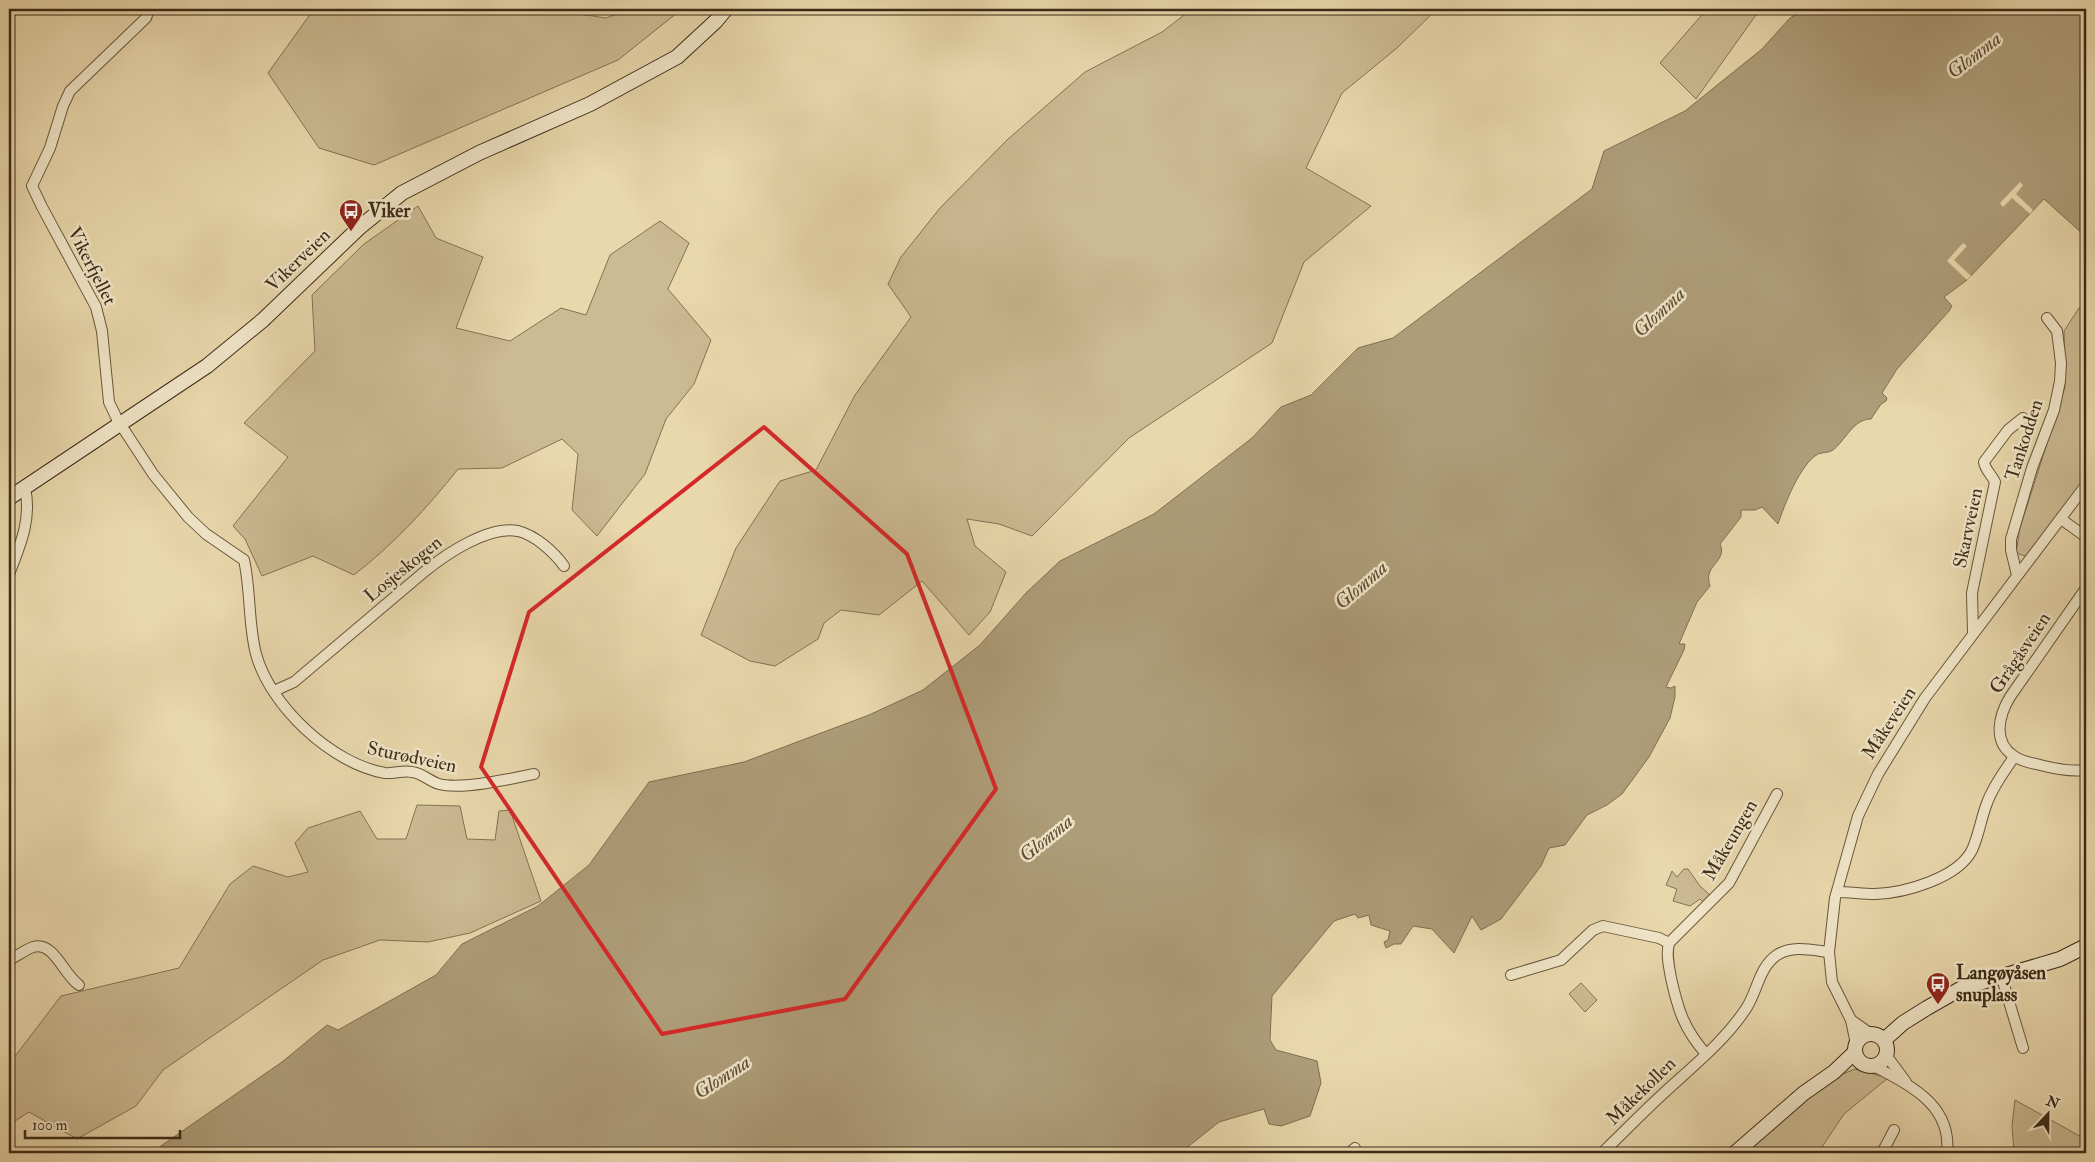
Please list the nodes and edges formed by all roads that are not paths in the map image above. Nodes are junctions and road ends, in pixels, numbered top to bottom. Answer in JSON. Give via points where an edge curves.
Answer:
{"nodes":[{"id":1,"x":149,"y":9,"type":"edge"},
{"id":2,"x":726,"y":9,"type":"edge"},
{"id":3,"x":2047,"y":318,"type":"dead end"},
{"id":4,"x":2023,"y":418,"type":"dead end"},
{"id":5,"x":120,"y":424,"type":"junction"},
{"id":6,"x":2086,"y":485,"type":"edge"},
{"id":7,"x":25,"y":488,"type":"junction"},
{"id":8,"x":9,"y":498,"type":"edge"},
{"id":9,"x":2061,"y":519,"type":"junction"},
{"id":10,"x":2086,"y":538,"type":"edge"},
{"id":11,"x":564,"y":566,"type":"dead end"},
{"id":12,"x":9,"y":574,"type":"edge"},
{"id":13,"x":2017,"y":575,"type":"junction"},
{"id":14,"x":2086,"y":588,"type":"edge"},
{"id":15,"x":1973,"y":633,"type":"junction"},
{"id":16,"x":274,"y":691,"type":"junction"},
{"id":17,"x":2014,"y":757,"type":"junction"},
{"id":18,"x":2086,"y":770,"type":"edge"},
{"id":19,"x":534,"y":774,"type":"dead end"},
{"id":20,"x":1777,"y":794,"type":"dead end"},
{"id":21,"x":1837,"y":892,"type":"junction"},
{"id":22,"x":1669,"y":944,"type":"junction"},
{"id":23,"x":2086,"y":946,"type":"edge"},
{"id":24,"x":1829,"y":952,"type":"junction"},
{"id":25,"x":9,"y":960,"type":"edge"},
{"id":26,"x":1511,"y":975,"type":"dead end"},
{"id":27,"x":2001,"y":975,"type":"junction"},
{"id":28,"x":79,"y":985,"type":"dead end"},
{"id":29,"x":1851,"y":1020,"type":"junction"},
{"id":30,"x":1871,"y":1034,"type":"junction"},
{"id":31,"x":1884,"y":1040,"type":"junction"},
{"id":32,"x":1855,"y":1048,"type":"junction"},
{"id":33,"x":2023,"y":1048,"type":"dead end"},
{"id":34,"x":1706,"y":1054,"type":"junction"},
{"id":35,"x":1886,"y":1055,"type":"junction"},
{"id":36,"x":1870,"y":1066,"type":"junction"},
{"id":37,"x":1834,"y":1072,"type":"junction"},
{"id":38,"x":1908,"y":1084,"type":"junction"},
{"id":39,"x":1894,"y":1130,"type":"dead end"},
{"id":40,"x":1602,"y":1153,"type":"edge"},
{"id":41,"x":1735,"y":1153,"type":"edge"},
{"id":42,"x":1882,"y":1153,"type":"edge"},
{"id":43,"x":1947,"y":1153,"type":"edge"}],
"edges":[{"from":1,"to":5,"type":"street","name":"Vikerfjellet","via":[[146,18],[70,91],[50,148],[32,186],[96,307],[102,331],[109,402]]},
{"from":2,"to":5,"type":"main road","name":"Vikerveien","via":[[670,61],[590,104],[478,153],[402,193],[360,227],[237,343]]},
{"from":3,"to":13,"type":"street","name":"Tankodden","via":[[2057,331],[2060,380],[2054,410],[2011,538]]},
{"from":4,"to":15,"type":"street","name":"Skarvveien","via":[[2008,430],[1984,462],[1995,482],[1972,593]]},
{"from":5,"to":7,"type":"main road","name":"Vikerveien"},
{"from":5,"to":16,"type":"street","name":"Sturødveien","via":[[153,474],[188,516],[206,534],[244,560],[256,654]]},
{"from":6,"to":9,"type":"street","name":"Måkeveien"},
{"from":7,"to":8,"type":"main road","name":"Vikerveien"},
{"from":7,"to":12,"type":"street","via":[[28,502],[26,525]]},
{"from":9,"to":10,"type":"street"},
{"from":9,"to":13,"type":"street","name":"Måkeveien"},
{"from":11,"to":16,"type":"street","name":"Losjeskogen","via":[[538,541],[520,531],[498,533],[468,542],[424,572],[294,682]]},
{"from":13,"to":15,"type":"street","name":"Måkeveien"},
{"from":14,"to":17,"type":"street","name":"Grågåsveien","via":[[2001,713],[2000,736]]},
{"from":15,"to":21,"type":"street","name":"Måkeveien","via":[[1925,698],[1878,774],[1858,816]]},
{"from":16,"to":19,"type":"street","name":"Sturødveien","via":[[293,716],[333,752],[366,767],[385,773],[410,771],[439,784],[459,786]]},
{"from":17,"to":18,"type":"street","via":[[2062,770]]},
{"from":17,"to":21,"type":"street","via":[[1992,791],[1974,845],[1960,866],[1906,890],[1876,894]]},
{"from":20,"to":22,"type":"street","name":"Måkeungen","via":[[1729,884]]},
{"from":21,"to":24,"type":"street","name":"Måkeveien"},
{"from":22,"to":26,"type":"street","via":[[1658,938],[1603,926],[1593,930],[1561,960]]},
{"from":22,"to":34,"type":"street","via":[[1666,953],[1678,1009]]},
{"from":23,"to":27,"type":"main road","via":[[2060,959]]},
{"from":24,"to":29,"type":"street","name":"Måkeveien","via":[[1832,982]]},
{"from":24,"to":34,"type":"street","name":"Måkekollen","via":[[1798,949],[1785,951],[1773,958],[1748,1006]]},
{"from":25,"to":28,"type":"street","via":[[32,948],[44,947],[54,953],[65,972]]},
{"from":27,"to":31,"type":"main road","via":[[1946,996],[1903,1023]]},
{"from":27,"to":33,"type":"street"},
{"from":29,"to":30,"type":"street","name":"Måkeveien"},
{"from":29,"to":32,"type":"street","name":"Måkeveien"},
{"from":30,"to":31,"type":"main road"},
{"from":30,"to":32,"type":"main road","via":[[1862,1037]]},
{"from":31,"to":35,"type":"main road"},
{"from":32,"to":36,"type":"main road","via":[[1860,1062]]},
{"from":32,"to":37,"type":"main road"},
{"from":34,"to":40,"type":"street","name":"Måkekollen"},
{"from":35,"to":36,"type":"main road","via":[[1884,1060]]},
{"from":35,"to":38,"type":"street"},
{"from":36,"to":37,"type":"main road"},
{"from":36,"to":38,"type":"street"},
{"from":37,"to":41,"type":"main road","via":[[1804,1093]]},
{"from":38,"to":43,"type":"street","via":[[1942,1117],[1948,1133]]},
{"from":39,"to":42,"type":"street"}]}
